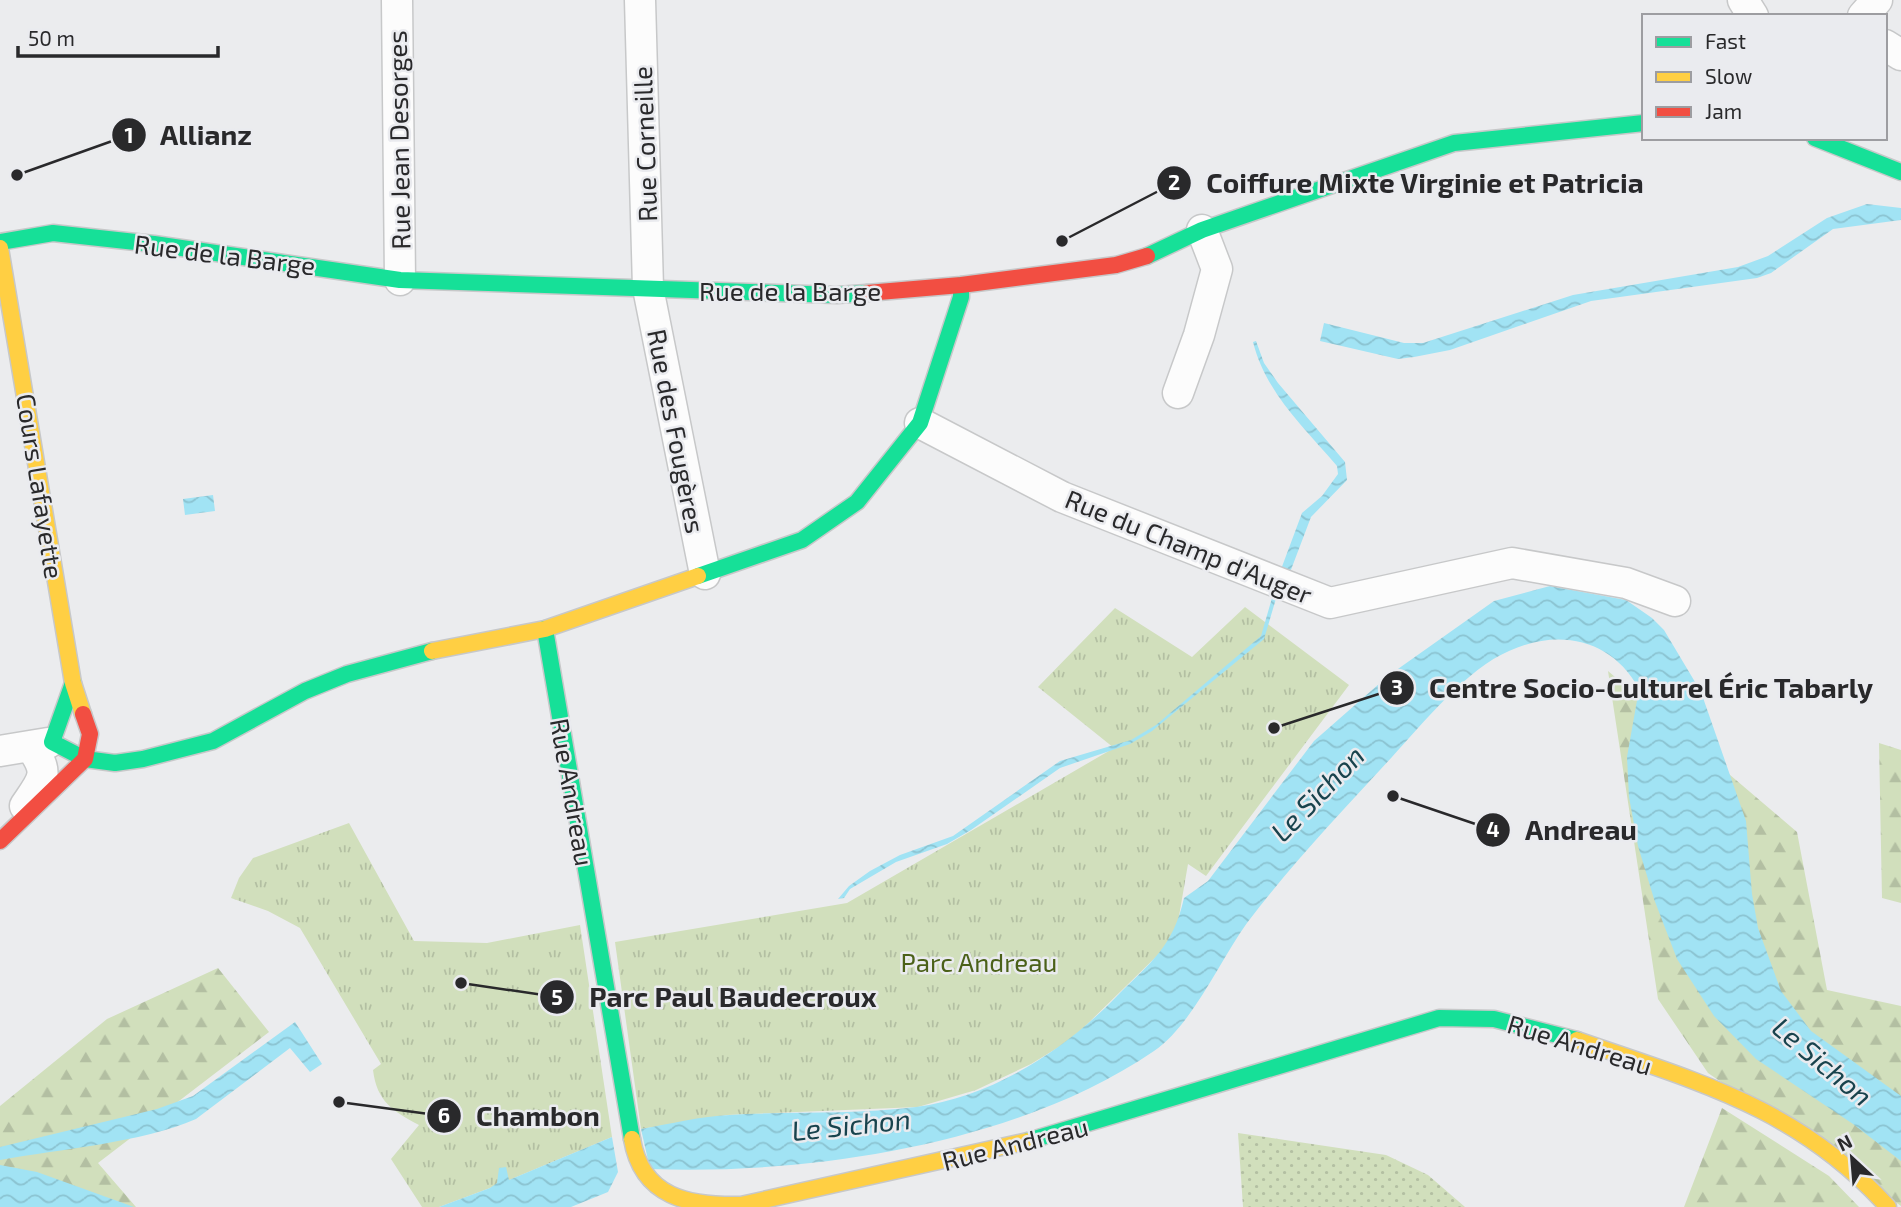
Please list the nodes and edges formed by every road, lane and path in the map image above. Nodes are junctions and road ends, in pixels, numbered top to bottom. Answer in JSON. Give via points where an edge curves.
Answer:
{"nodes":[{"id":1,"x":397,"y":0,"type":"edge"},
{"id":2,"x":640,"y":0,"type":"edge"},
{"id":3,"x":1877,"y":0,"type":"edge"},
{"id":4,"x":1865,"y":14,"type":"edge"},
{"id":5,"x":1642,"y":123,"type":"edge"},
{"id":6,"x":1820,"y":140,"type":"edge"},
{"id":7,"x":1901,"y":172,"type":"edge"},
{"id":8,"x":1202,"y":230,"type":"junction"},
{"id":9,"x":0,"y":242,"type":"edge"},
{"id":10,"x":0,"y":248,"type":"edge"},
{"id":11,"x":400,"y":280,"type":"junction"},
{"id":12,"x":961,"y":285,"type":"junction"},
{"id":13,"x":649,"y":288,"type":"junction"},
{"id":14,"x":1178,"y":393,"type":"dead end"},
{"id":15,"x":920,"y":423,"type":"junction"},
{"id":16,"x":705,"y":574,"type":"junction"},
{"id":17,"x":1675,"y":601,"type":"dead end"},
{"id":18,"x":545,"y":629,"type":"junction"},
{"id":19,"x":74,"y":683,"type":"junction"},
{"id":20,"x":41,"y":745,"type":"junction"},
{"id":21,"x":0,"y":751,"type":"edge"},
{"id":22,"x":85,"y":759,"type":"junction"},
{"id":23,"x":3,"y":833,"type":"edge"},
{"id":24,"x":1888,"y":1207,"type":"edge"}],
"edges":[{"from":1,"to":11,"type":"street","name":"Rue Jean Desorges"},
{"from":2,"to":13,"type":"street","name":"Rue Corneille"},
{"from":3,"to":4,"type":"street"},
{"from":5,"to":8,"type":"street","name":"Rue de la Barge","via":[[1454,143]]},
{"from":6,"to":7,"type":"street"},
{"from":8,"to":12,"type":"street","name":"Rue de la Barge","via":[[1144,258],[1116,265]]},
{"from":8,"to":14,"type":"street","via":[[1217,269]]},
{"from":9,"to":11,"type":"street","name":"Rue de la Barge","via":[[53,233]]},
{"from":10,"to":19,"type":"street","name":"Cours Lafayette"},
{"from":11,"to":13,"type":"street","name":"Rue de la Barge"},
{"from":12,"to":13,"type":"street","name":"Rue de la Barge","via":[[837,295]]},
{"from":12,"to":15,"type":"street"},
{"from":13,"to":16,"type":"street","name":"Rue des Fougères"},
{"from":15,"to":16,"type":"street","via":[[857,502],[802,540]]},
{"from":15,"to":17,"type":"street","name":"Rue du Champ d'Auger","via":[[1062,497],[1330,603],[1512,563],[1626,583]]},
{"from":16,"to":18,"type":"street"},
{"from":18,"to":22,"type":"street","via":[[404,656],[347,674],[305,691],[213,741],[115,763]]},
{"from":18,"to":24,"type":"street","name":"Rue Andreau","via":[[636,1161],[649,1181],[687,1203],[741,1205],[999,1150],[1439,1018],[1468,1015],[1499,1018],[1568,1037],[1768,1111],[1817,1143]]},
{"from":19,"to":20,"type":"street"},
{"from":19,"to":22,"type":"street","name":"Cours Lafayette","via":[[90,734]]},
{"from":20,"to":21,"type":"street"},
{"from":20,"to":22,"type":"street"},
{"from":20,"to":23,"type":"street","via":[[44,778]]},
{"from":22,"to":23,"type":"street"}]}
